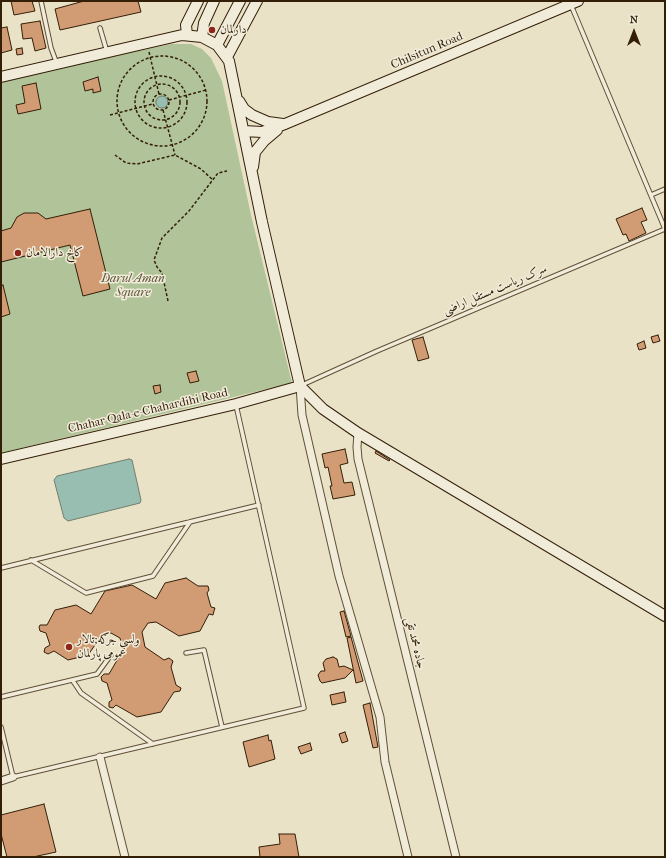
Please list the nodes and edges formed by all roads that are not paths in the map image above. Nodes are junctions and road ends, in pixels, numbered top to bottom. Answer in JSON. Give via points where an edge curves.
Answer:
{"nodes":[{"id":1,"x":41,"y":1,"type":"edge"},
{"id":2,"x":198,"y":1,"type":"edge"},
{"id":3,"x":214,"y":1,"type":"edge"},
{"id":4,"x":240,"y":1,"type":"edge"},
{"id":5,"x":257,"y":1,"type":"edge"},
{"id":6,"x":574,"y":3,"type":"edge"},
{"id":7,"x":100,"y":28,"type":"dead end"},
{"id":8,"x":187,"y":35,"type":"junction"},
{"id":9,"x":202,"y":37,"type":"junction"},
{"id":10,"x":217,"y":44,"type":"junction"},
{"id":11,"x":107,"y":53,"type":"junction"},
{"id":12,"x":227,"y":58,"type":"junction"},
{"id":13,"x":57,"y":64,"type":"junction"},
{"id":14,"x":1,"y":77,"type":"edge"},
{"id":15,"x":237,"y":99,"type":"junction"},
{"id":16,"x":285,"y":124,"type":"junction"},
{"id":17,"x":244,"y":131,"type":"junction"},
{"id":18,"x":253,"y":179,"type":"junction"},
{"id":19,"x":665,"y":189,"type":"edge"},
{"id":20,"x":651,"y":195,"type":"junction"},
{"id":21,"x":300,"y":386,"type":"junction"},
{"id":22,"x":236,"y":404,"type":"junction"},
{"id":23,"x":358,"y":433,"type":"junction"},
{"id":24,"x":1,"y":459,"type":"edge"},
{"id":25,"x":259,"y":505,"type":"junction"},
{"id":26,"x":190,"y":522,"type":"junction"},
{"id":27,"x":31,"y":560,"type":"junction"},
{"id":28,"x":1,"y":568,"type":"edge"},
{"id":29,"x":665,"y":616,"type":"edge"},
{"id":30,"x":186,"y":653,"type":"dead end"},
{"id":31,"x":111,"y":655,"type":"dead end"},
{"id":32,"x":73,"y":681,"type":"junction"},
{"id":33,"x":1,"y":697,"type":"edge"},
{"id":34,"x":1,"y":727,"type":"edge"},
{"id":35,"x":222,"y":727,"type":"junction"},
{"id":36,"x":153,"y":744,"type":"junction"},
{"id":37,"x":100,"y":756,"type":"junction"},
{"id":38,"x":13,"y":777,"type":"junction"},
{"id":39,"x":1,"y":781,"type":"edge"},
{"id":40,"x":125,"y":857,"type":"edge"},
{"id":41,"x":408,"y":857,"type":"edge"},
{"id":42,"x":456,"y":857,"type":"edge"}],
"edges":[{"from":1,"to":13,"type":"lane"},
{"from":2,"to":8,"type":"main road","via":[[186,25]]},
{"from":3,"to":9,"type":"main road","via":[[204,23]]},
{"from":4,"to":10,"type":"main road"},
{"from":5,"to":12,"type":"main road"},
{"from":6,"to":16,"type":"main road","name":"Chilsitun Road"},
{"from":6,"to":20,"type":"lane","name":"سرک ریاست مستقل اراضی"},
{"from":7,"to":11,"type":"lane"},
{"from":8,"to":9,"type":"main road"},
{"from":8,"to":11,"type":"main road"},
{"from":9,"to":10,"type":"main road"},
{"from":10,"to":12,"type":"main road"},
{"from":11,"to":13,"type":"main road"},
{"from":12,"to":15,"type":"main road"},
{"from":13,"to":14,"type":"main road"},
{"from":15,"to":16,"type":"main road","via":[[252,115],[268,122]]},
{"from":15,"to":17,"type":"main road"},
{"from":16,"to":17,"type":"main road","via":[[262,132]]},
{"from":16,"to":18,"type":"main road","via":[[264,140],[256,152],[252,162]]},
{"from":17,"to":18,"type":"main road"},
{"from":18,"to":21,"type":"main road"},
{"from":19,"to":20,"type":"lane"},
{"from":20,"to":21,"type":"lane","name":"سرک ریاست مستقل اراضی","via":[[665,229]]},
{"from":21,"to":22,"type":"main road","name":"Chahar Qala-e-Chahardihi Road"},
{"from":21,"to":23,"type":"main road","via":[[323,409]]},
{"from":21,"to":41,"type":"street","via":[[302,415],[339,576],[380,717],[386,762]]},
{"from":22,"to":24,"type":"main road","name":"Chahar Qala-e-Chahardihi Road"},
{"from":22,"to":25,"type":"lane"},
{"from":23,"to":29,"type":"main road"},
{"from":23,"to":42,"type":"street","name":"جاده محمد تقی","via":[[358,459]]},
{"from":25,"to":26,"type":"lane"},
{"from":25,"to":35,"type":"lane","via":[[304,708]]},
{"from":26,"to":27,"type":"lane"},
{"from":26,"to":27,"type":"lane","via":[[153,576],[86,593]]},
{"from":27,"to":28,"type":"lane"},
{"from":30,"to":35,"type":"lane","via":[[204,650]]},
{"from":31,"to":32,"type":"lane","via":[[97,674]]},
{"from":32,"to":33,"type":"lane"},
{"from":32,"to":36,"type":"lane","via":[[80,693]]},
{"from":34,"to":38,"type":"lane"},
{"from":35,"to":36,"type":"lane"},
{"from":36,"to":37,"type":"lane"},
{"from":37,"to":38,"type":"lane"},
{"from":37,"to":40,"type":"street"},
{"from":38,"to":39,"type":"street"}]}
